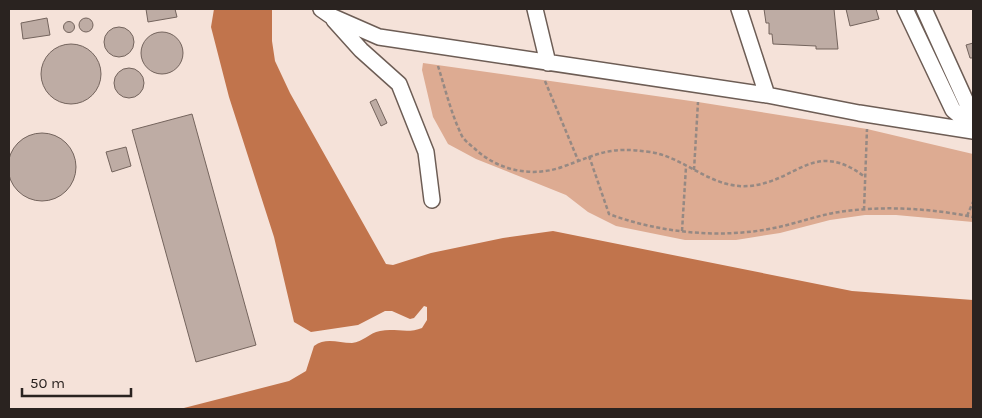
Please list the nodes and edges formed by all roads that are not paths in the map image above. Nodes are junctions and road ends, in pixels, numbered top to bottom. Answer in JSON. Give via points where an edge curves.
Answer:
{"nodes":[{"id":1,"x":535,"y":9,"type":"edge"},
{"id":2,"x":739,"y":9,"type":"edge"},
{"id":3,"x":905,"y":9,"type":"edge"},
{"id":4,"x":924,"y":9,"type":"edge"},
{"id":5,"x":326,"y":12,"type":"edge"},
{"id":6,"x":548,"y":63,"type":"junction"},
{"id":7,"x":767,"y":95,"type":"junction"},
{"id":8,"x":973,"y":117,"type":"edge"},
{"id":9,"x":973,"y":129,"type":"edge"},
{"id":10,"x":432,"y":200,"type":"dead end"}],
"edges":[{"from":1,"to":6,"type":"street"},
{"from":2,"to":7,"type":"street"},
{"from":3,"to":9,"type":"street","via":[[953,110]]},
{"from":4,"to":8,"type":"street"},
{"from":5,"to":6,"type":"street","via":[[379,37]]},
{"from":5,"to":10,"type":"street","via":[[399,84],[426,152]]},
{"from":6,"to":7,"type":"street"},
{"from":7,"to":9,"type":"street","via":[[858,113]]}]}
